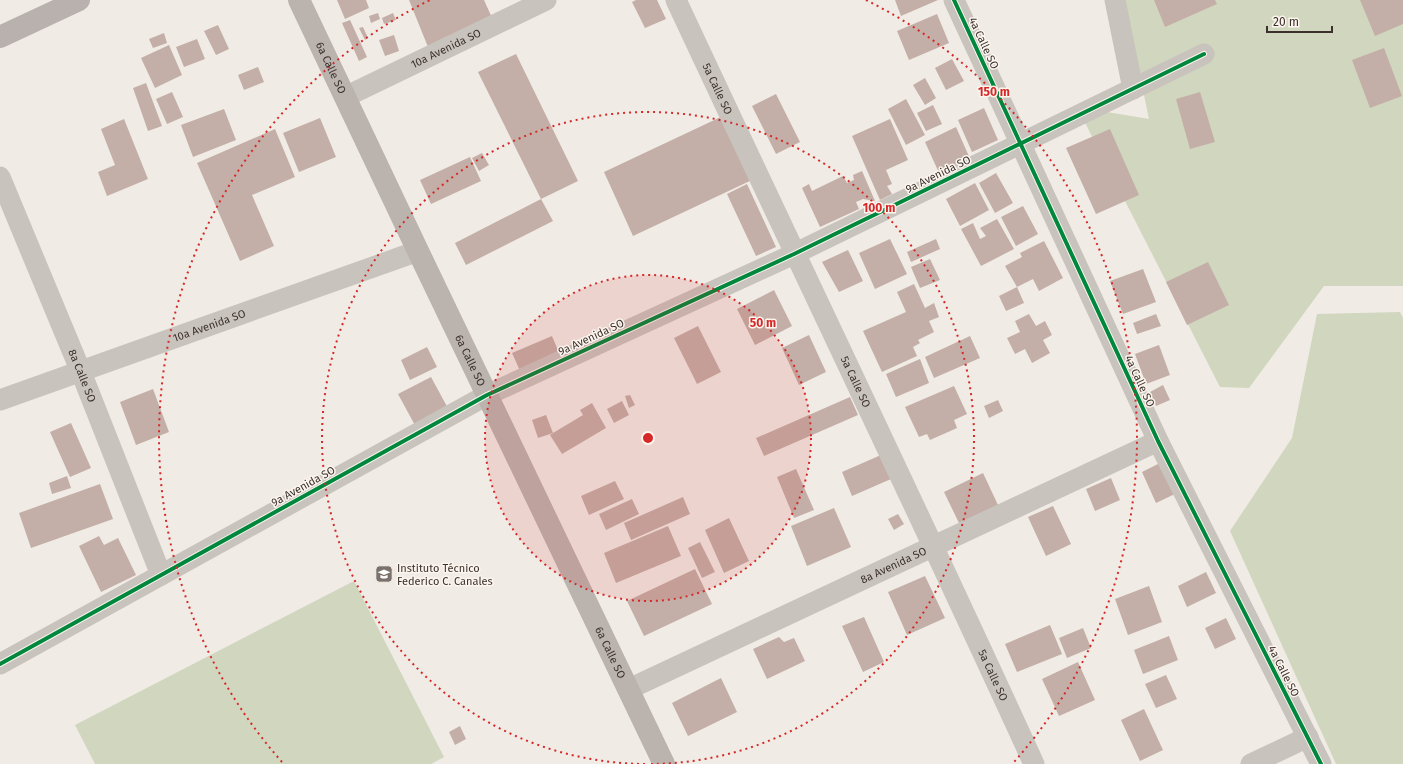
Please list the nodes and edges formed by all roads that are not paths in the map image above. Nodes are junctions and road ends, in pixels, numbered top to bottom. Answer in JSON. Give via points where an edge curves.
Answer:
{"nodes":[{"id":1,"x":79,"y":0,"type":"edge"},
{"id":2,"x":299,"y":0,"type":"edge"},
{"id":3,"x":546,"y":0,"type":"edge"},
{"id":4,"x":676,"y":0,"type":"edge"},
{"id":5,"x":954,"y":0,"type":"edge"},
{"id":6,"x":1115,"y":0,"type":"edge"},
{"id":7,"x":0,"y":37,"type":"edge"},
{"id":8,"x":1204,"y":54,"type":"dead end"},
{"id":9,"x":1133,"y":88,"type":"junction"},
{"id":10,"x":345,"y":97,"type":"junction"},
{"id":11,"x":1020,"y":144,"type":"junction"},
{"id":12,"x":0,"y":177,"type":"edge"},
{"id":13,"x":418,"y":251,"type":"junction"},
{"id":14,"x":794,"y":254,"type":"junction"},
{"id":15,"x":80,"y":372,"type":"junction"},
{"id":16,"x":487,"y":395,"type":"junction"},
{"id":17,"x":0,"y":400,"type":"edge"},
{"id":18,"x":1158,"y":441,"type":"junction"},
{"id":19,"x":934,"y":546,"type":"junction"},
{"id":20,"x":161,"y":575,"type":"junction"},
{"id":21,"x":0,"y":664,"type":"edge"},
{"id":22,"x":629,"y":689,"type":"junction"},
{"id":23,"x":1308,"y":737,"type":"junction"},
{"id":24,"x":664,"y":764,"type":"edge"},
{"id":25,"x":1034,"y":764,"type":"edge"},
{"id":26,"x":1251,"y":764,"type":"edge"},
{"id":27,"x":1322,"y":764,"type":"edge"}],
"edges":[{"from":1,"to":7,"type":"main road"},
{"from":2,"to":10,"type":"street","name":"6a Calle SO"},
{"from":3,"to":10,"type":"street","name":"10a Avenida SO"},
{"from":4,"to":14,"type":"street","name":"5a Calle SO"},
{"from":5,"to":11,"type":"street","name":"4a Calle SO"},
{"from":6,"to":9,"type":"street"},
{"from":8,"to":9,"type":"street","name":"9a Avenida SO"},
{"from":9,"to":11,"type":"street","name":"9a Avenida SO"},
{"from":10,"to":13,"type":"street","name":"6a Calle SO"},
{"from":11,"to":14,"type":"street","name":"9a Avenida SO"},
{"from":11,"to":18,"type":"street","name":"4a Calle SO"},
{"from":12,"to":15,"type":"street","name":"8a Calle SO"},
{"from":13,"to":15,"type":"street","name":"10a Avenida SO"},
{"from":13,"to":16,"type":"street","name":"6a Calle SO"},
{"from":14,"to":16,"type":"street","name":"9a Avenida SO"},
{"from":14,"to":19,"type":"street","name":"5a Calle SO"},
{"from":15,"to":17,"type":"street","name":"10a Avenida SO"},
{"from":15,"to":20,"type":"street","name":"8a Calle SO"},
{"from":16,"to":20,"type":"street","name":"9a Avenida SO"},
{"from":16,"to":22,"type":"street","name":"6a Calle SO"},
{"from":18,"to":19,"type":"street","name":"8a Avenida SO"},
{"from":18,"to":23,"type":"street","name":"4a Calle SO"},
{"from":19,"to":22,"type":"street","name":"8a Avenida SO"},
{"from":19,"to":25,"type":"street","name":"5a Calle SO"},
{"from":20,"to":21,"type":"street","name":"9a Avenida SO"},
{"from":22,"to":24,"type":"street","name":"6a Calle SO"},
{"from":23,"to":26,"type":"street"},
{"from":23,"to":27,"type":"street","name":"4a Calle SO"}]}
